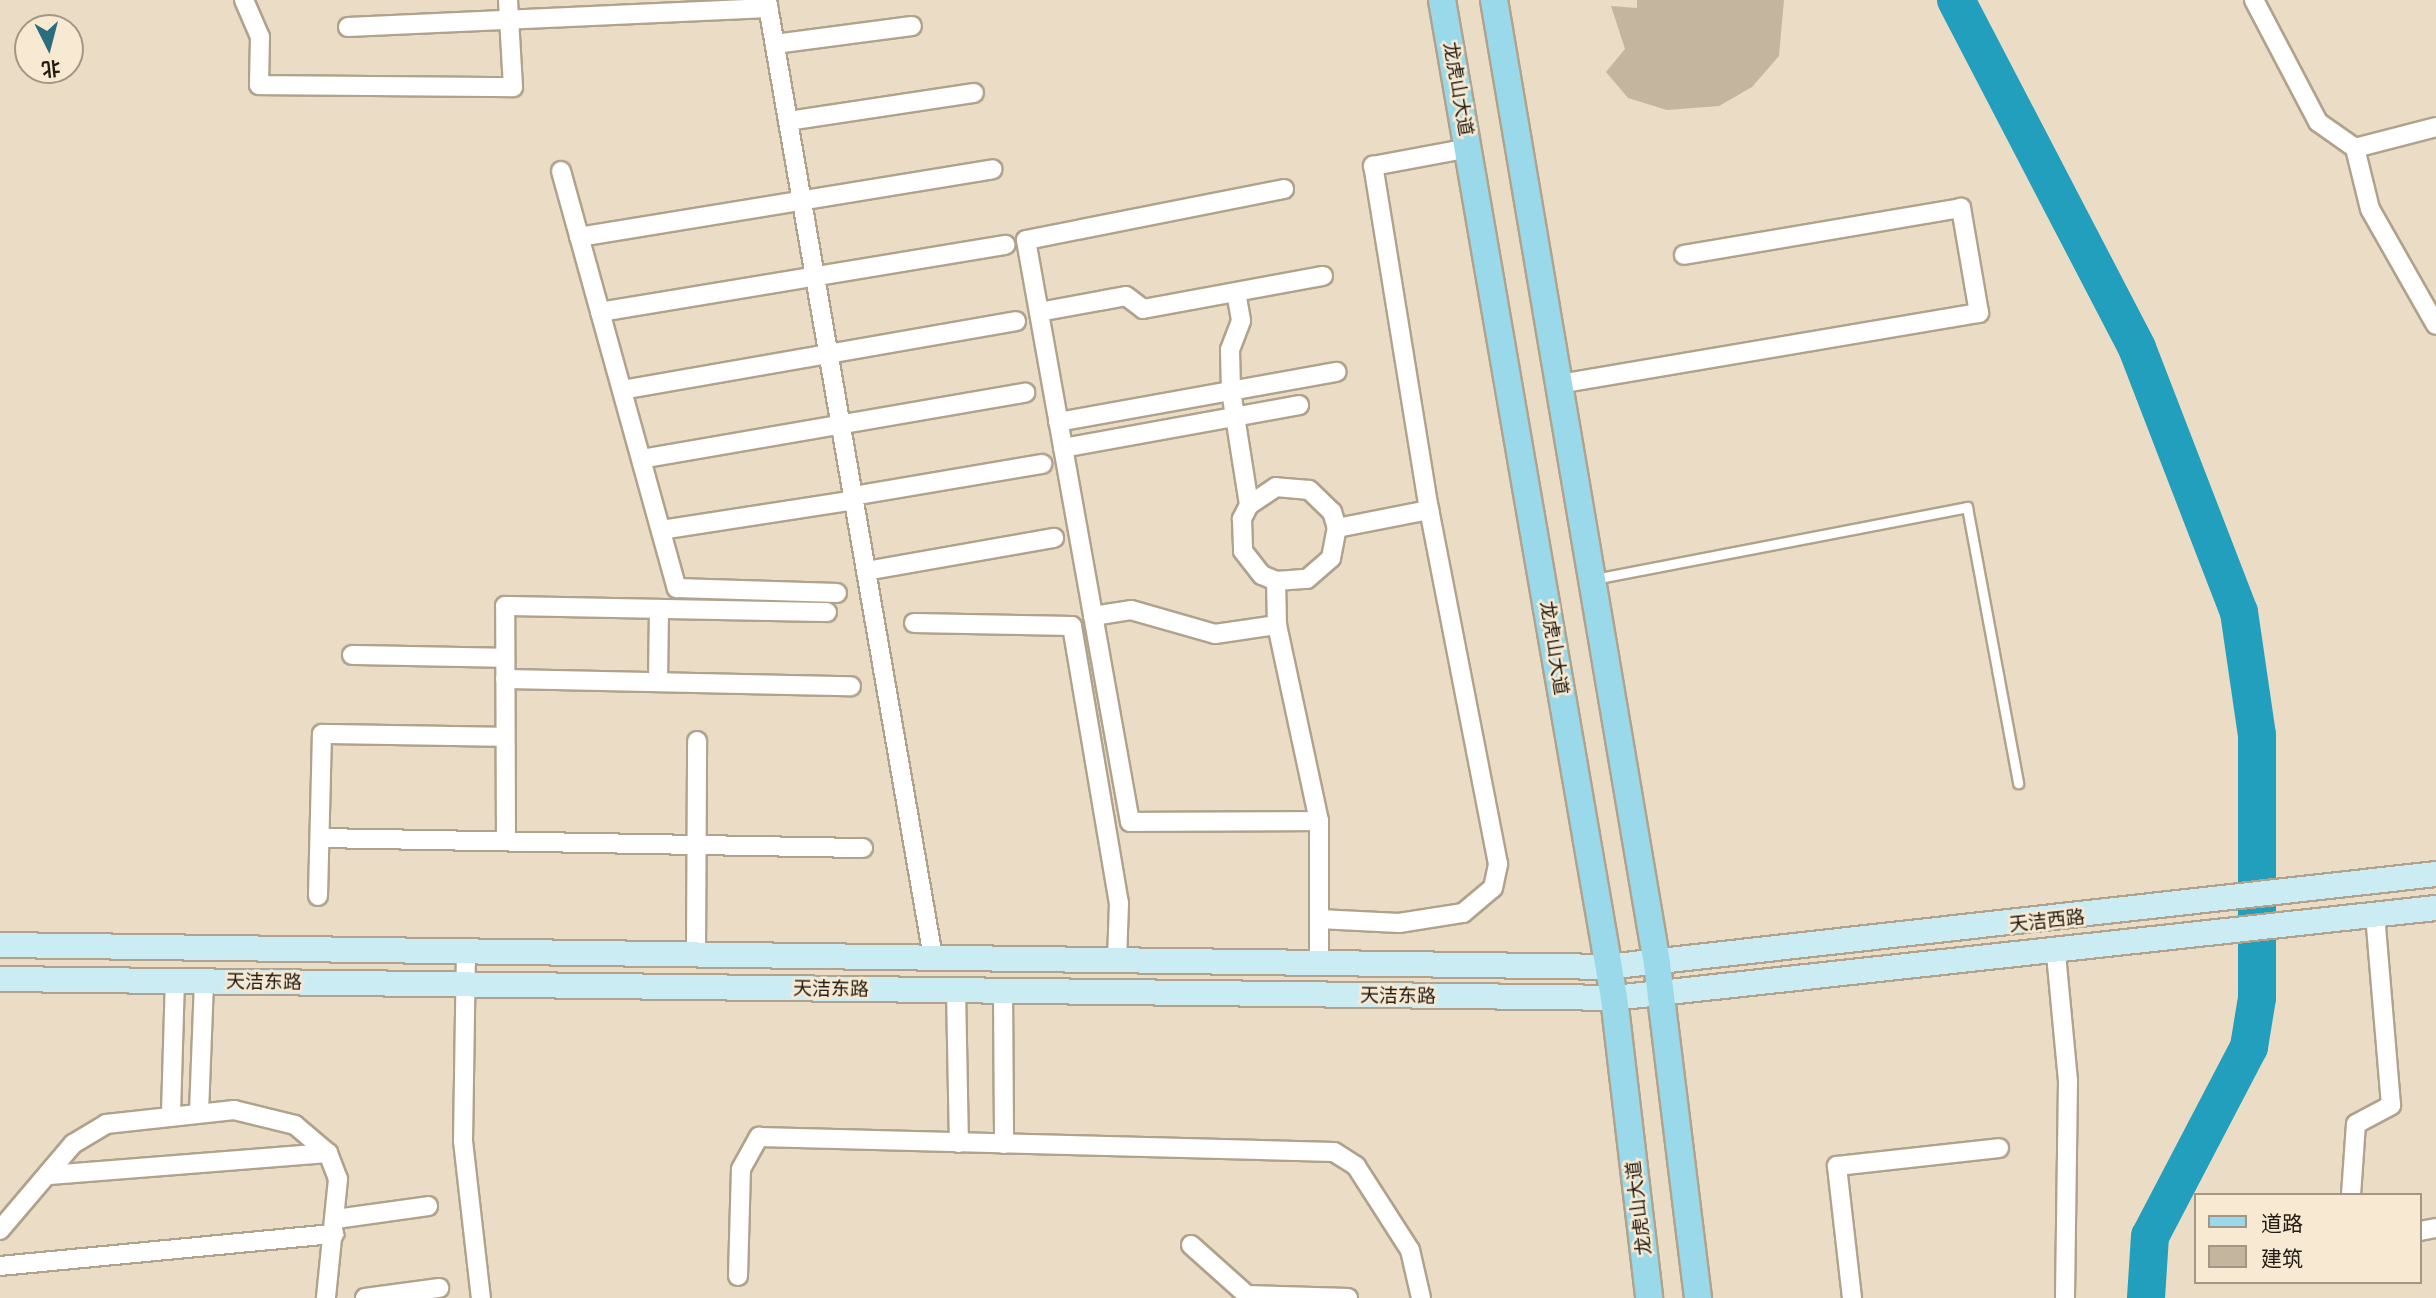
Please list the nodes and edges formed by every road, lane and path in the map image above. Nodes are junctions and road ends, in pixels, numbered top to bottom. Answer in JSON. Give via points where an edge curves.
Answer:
{"nodes":[{"id":1,"x":244,"y":0,"type":"edge"},
{"id":2,"x":508,"y":0,"type":"edge"},
{"id":3,"x":1442,"y":0,"type":"edge"},
{"id":4,"x":1494,"y":0,"type":"edge"},
{"id":5,"x":2254,"y":0,"type":"edge"},
{"id":6,"x":768,"y":4,"type":"edge"},
{"id":7,"x":509,"y":20,"type":"junction"},
{"id":8,"x":912,"y":26,"type":"dead end"},
{"id":9,"x":348,"y":27,"type":"dead end"},
{"id":10,"x":775,"y":44,"type":"junction"},
{"id":11,"x":974,"y":93,"type":"dead end"},
{"id":12,"x":788,"y":121,"type":"junction"},
{"id":13,"x":2436,"y":127,"type":"edge"},
{"id":14,"x":1469,"y":148,"type":"junction"},
{"id":15,"x":2355,"y":148,"type":"junction"},
{"id":16,"x":992,"y":169,"type":"dead end"},
{"id":17,"x":561,"y":171,"type":"dead end"},
{"id":18,"x":1284,"y":189,"type":"dead end"},
{"id":19,"x":802,"y":199,"type":"junction"},
{"id":20,"x":579,"y":237,"type":"junction"},
{"id":21,"x":1005,"y":245,"type":"dead end"},
{"id":22,"x":1684,"y":255,"type":"dead end"},
{"id":23,"x":815,"y":275,"type":"junction"},
{"id":24,"x":1323,"y":276,"type":"dead end"},
{"id":25,"x":1236,"y":292,"type":"junction"},
{"id":26,"x":600,"y":312,"type":"junction"},
{"id":27,"x":1039,"y":312,"type":"junction"},
{"id":28,"x":1016,"y":321,"type":"dead end"},
{"id":29,"x":2436,"y":326,"type":"edge"},
{"id":30,"x":829,"y":355,"type":"junction"},
{"id":31,"x":1337,"y":372,"type":"dead end"},
{"id":32,"x":1559,"y":384,"type":"junction"},
{"id":33,"x":622,"y":390,"type":"junction"},
{"id":34,"x":1231,"y":391,"type":"junction"},
{"id":35,"x":1025,"y":393,"type":"dead end"},
{"id":36,"x":1299,"y":405,"type":"dead end"},
{"id":37,"x":1235,"y":416,"type":"junction"},
{"id":38,"x":1058,"y":422,"type":"junction"},
{"id":39,"x":841,"y":426,"type":"junction"},
{"id":40,"x":1063,"y":448,"type":"junction"},
{"id":41,"x":641,"y":459,"type":"junction"},
{"id":42,"x":1042,"y":464,"type":"dead end"},
{"id":43,"x":854,"y":498,"type":"junction"},
{"id":44,"x":1249,"y":505,"type":"junction"},
{"id":45,"x":1429,"y":510,"type":"junction"},
{"id":46,"x":1337,"y":528,"type":"junction"},
{"id":47,"x":661,"y":530,"type":"junction"},
{"id":48,"x":1054,"y":538,"type":"dead end"},
{"id":49,"x":866,"y":571,"type":"junction"},
{"id":50,"x":1592,"y":580,"type":"junction"},
{"id":51,"x":1276,"y":582,"type":"junction"},
{"id":52,"x":837,"y":593,"type":"dead end"},
{"id":53,"x":659,"y":609,"type":"junction"},
{"id":54,"x":827,"y":612,"type":"dead end"},
{"id":55,"x":1093,"y":616,"type":"junction"},
{"id":56,"x":914,"y":624,"type":"dead end"},
{"id":57,"x":1277,"y":625,"type":"junction"},
{"id":58,"x":352,"y":655,"type":"dead end"},
{"id":59,"x":505,"y":658,"type":"junction"},
{"id":60,"x":505,"y":678,"type":"junction"},
{"id":61,"x":658,"y":681,"type":"junction"},
{"id":62,"x":851,"y":686,"type":"dead end"},
{"id":63,"x":505,"y":737,"type":"junction"},
{"id":64,"x":697,"y":741,"type":"dead end"},
{"id":65,"x":2018,"y":783,"type":"dead end"},
{"id":66,"x":1319,"y":821,"type":"junction"},
{"id":67,"x":320,"y":838,"type":"junction"},
{"id":68,"x":506,"y":842,"type":"junction"},
{"id":69,"x":697,"y":845,"type":"junction"},
{"id":70,"x":863,"y":848,"type":"dead end"},
{"id":71,"x":2436,"y":874,"type":"edge"},
{"id":72,"x":318,"y":896,"type":"dead end"},
{"id":73,"x":2436,"y":908,"type":"edge"},
{"id":74,"x":2367,"y":918,"type":"junction"},
{"id":75,"x":1319,"y":919,"type":"junction"},
{"id":76,"x":0,"y":945,"type":"edge"},
{"id":77,"x":466,"y":950,"type":"junction"},
{"id":78,"x":696,"y":953,"type":"junction"},
{"id":79,"x":2056,"y":954,"type":"junction"},
{"id":80,"x":933,"y":957,"type":"junction"},
{"id":81,"x":1117,"y":959,"type":"junction"},
{"id":82,"x":1320,"y":962,"type":"junction"},
{"id":83,"x":1657,"y":964,"type":"junction"},
{"id":84,"x":1607,"y":967,"type":"junction"},
{"id":85,"x":0,"y":979,"type":"edge"},
{"id":86,"x":175,"y":981,"type":"junction"},
{"id":87,"x":204,"y":981,"type":"junction"},
{"id":88,"x":467,"y":984,"type":"junction"},
{"id":89,"x":956,"y":990,"type":"junction"},
{"id":90,"x":1003,"y":991,"type":"junction"},
{"id":91,"x":1661,"y":995,"type":"junction"},
{"id":92,"x":1614,"y":998,"type":"junction"},
{"id":93,"x":199,"y":1112,"type":"junction"},
{"id":94,"x":171,"y":1113,"type":"junction"},
{"id":95,"x":959,"y":1143,"type":"junction"},
{"id":96,"x":1004,"y":1143,"type":"junction"},
{"id":97,"x":1998,"y":1148,"type":"dead end"},
{"id":98,"x":328,"y":1153,"type":"junction"},
{"id":99,"x":49,"y":1175,"type":"junction"},
{"id":100,"x":2351,"y":1193,"type":"edge"},
{"id":101,"x":428,"y":1206,"type":"dead end"},
{"id":102,"x":335,"y":1226,"type":"junction"},
{"id":103,"x":0,"y":1230,"type":"edge"},
{"id":104,"x":1191,"y":1245,"type":"dead end"},
{"id":105,"x":0,"y":1266,"type":"edge"},
{"id":106,"x":738,"y":1276,"type":"dead end"},
{"id":107,"x":439,"y":1288,"type":"dead end"},
{"id":108,"x":326,"y":1298,"type":"edge"},
{"id":109,"x":365,"y":1298,"type":"edge"},
{"id":110,"x":481,"y":1298,"type":"edge"},
{"id":111,"x":1348,"y":1298,"type":"edge"},
{"id":112,"x":1421,"y":1298,"type":"edge"},
{"id":113,"x":1649,"y":1298,"type":"edge"},
{"id":114,"x":1698,"y":1298,"type":"edge"},
{"id":115,"x":1852,"y":1298,"type":"edge"},
{"id":116,"x":2065,"y":1298,"type":"edge"}],
"edges":[{"from":1,"to":7,"type":"street","via":[[260,37],[259,85],[513,87]]},
{"from":2,"to":7,"type":"street"},
{"from":3,"to":14,"type":"main road","name":"龙虎山大道"},
{"from":4,"to":32,"type":"main road"},
{"from":5,"to":15,"type":"street","via":[[2318,122]]},
{"from":6,"to":7,"type":"street"},
{"from":6,"to":10,"type":"street"},
{"from":7,"to":9,"type":"street"},
{"from":8,"to":10,"type":"street"},
{"from":10,"to":12,"type":"street"},
{"from":11,"to":12,"type":"street"},
{"from":12,"to":19,"type":"street"},
{"from":13,"to":15,"type":"street"},
{"from":14,"to":45,"type":"street","via":[[1373,166]]},
{"from":14,"to":84,"type":"main road","name":"龙虎山大道"},
{"from":15,"to":29,"type":"street","via":[[2370,209]]},
{"from":16,"to":19,"type":"street"},
{"from":17,"to":20,"type":"street"},
{"from":18,"to":27,"type":"street","via":[[1026,240]]},
{"from":19,"to":20,"type":"street"},
{"from":19,"to":23,"type":"street"},
{"from":20,"to":26,"type":"street"},
{"from":21,"to":23,"type":"street"},
{"from":22,"to":32,"type":"street","via":[[1961,208],[1979,313]]},
{"from":23,"to":26,"type":"street"},
{"from":23,"to":30,"type":"street"},
{"from":24,"to":25,"type":"street"},
{"from":25,"to":27,"type":"street","via":[[1143,309],[1126,296]]},
{"from":25,"to":34,"type":"street","via":[[1241,321],[1230,350]]},
{"from":26,"to":33,"type":"street"},
{"from":27,"to":38,"type":"street"},
{"from":28,"to":30,"type":"street"},
{"from":30,"to":33,"type":"street"},
{"from":30,"to":39,"type":"street"},
{"from":31,"to":34,"type":"street"},
{"from":32,"to":50,"type":"main road"},
{"from":33,"to":41,"type":"street"},
{"from":34,"to":37,"type":"street"},
{"from":34,"to":38,"type":"street"},
{"from":35,"to":39,"type":"street"},
{"from":36,"to":37,"type":"street"},
{"from":37,"to":40,"type":"street"},
{"from":37,"to":44,"type":"street"},
{"from":38,"to":40,"type":"street"},
{"from":39,"to":41,"type":"street"},
{"from":39,"to":43,"type":"street"},
{"from":40,"to":55,"type":"street"},
{"from":41,"to":47,"type":"street"},
{"from":42,"to":43,"type":"street"},
{"from":43,"to":47,"type":"street"},
{"from":43,"to":49,"type":"street"},
{"from":44,"to":46,"type":"street","via":[[1276,487],[1301,488],[1323,499]]},
{"from":44,"to":51,"type":"street","via":[[1239,536],[1242,551],[1262,575]]},
{"from":45,"to":46,"type":"street"},
{"from":45,"to":75,"type":"street","via":[[1498,864],[1493,888],[1463,913],[1399,923]]},
{"from":46,"to":51,"type":"street","via":[[1321,571]]},
{"from":47,"to":52,"type":"street","via":[[677,588]]},
{"from":48,"to":49,"type":"street"},
{"from":49,"to":80,"type":"street"},
{"from":50,"to":65,"type":"lane","via":[[1967,507]]},
{"from":50,"to":83,"type":"main road"},
{"from":51,"to":57,"type":"street"},
{"from":53,"to":54,"type":"street"},
{"from":53,"to":59,"type":"street","via":[[505,606]]},
{"from":53,"to":61,"type":"street"},
{"from":55,"to":57,"type":"street","via":[[1131,610],[1215,634]]},
{"from":55,"to":66,"type":"street","via":[[1130,822]]},
{"from":56,"to":81,"type":"street","via":[[1072,626],[1119,904]]},
{"from":57,"to":66,"type":"street"},
{"from":58,"to":59,"type":"street"},
{"from":59,"to":60,"type":"street"},
{"from":60,"to":61,"type":"street"},
{"from":60,"to":63,"type":"street"},
{"from":61,"to":62,"type":"street"},
{"from":63,"to":67,"type":"street","via":[[322,734]]},
{"from":63,"to":68,"type":"street"},
{"from":64,"to":69,"type":"street"},
{"from":66,"to":75,"type":"street"},
{"from":67,"to":68,"type":"street"},
{"from":67,"to":72,"type":"street"},
{"from":68,"to":69,"type":"street"},
{"from":69,"to":70,"type":"street"},
{"from":69,"to":78,"type":"street"},
{"from":71,"to":83,"type":"main road","name":"天洁西路"},
{"from":73,"to":74,"type":"main road"},
{"from":74,"to":79,"type":"main road","name":"天洁西路"},
{"from":74,"to":100,"type":"street","via":[[2391,1105],[2356,1124]]},
{"from":75,"to":82,"type":"street"},
{"from":76,"to":77,"type":"main road","name":"天洁东路"},
{"from":77,"to":78,"type":"main road","name":"天洁东路"},
{"from":77,"to":88,"type":"street"},
{"from":78,"to":80,"type":"main road","name":"天洁东路"},
{"from":79,"to":91,"type":"main road","name":"天洁西路"},
{"from":79,"to":116,"type":"street","via":[[2068,1082]]},
{"from":80,"to":81,"type":"main road","name":"天洁东路"},
{"from":81,"to":82,"type":"main road","name":"天洁东路"},
{"from":82,"to":84,"type":"main road","name":"天洁东路"},
{"from":83,"to":84,"type":"main road","name":"天洁东路"},
{"from":83,"to":91,"type":"main road"},
{"from":84,"to":92,"type":"main road","name":"龙虎山大道"},
{"from":85,"to":86,"type":"main road","name":"天洁东路"},
{"from":86,"to":87,"type":"main road","name":"天洁东路"},
{"from":86,"to":94,"type":"street"},
{"from":87,"to":88,"type":"main road","name":"天洁东路"},
{"from":87,"to":93,"type":"street"},
{"from":88,"to":89,"type":"main road","name":"天洁东路"},
{"from":88,"to":110,"type":"street","via":[[463,1141]]},
{"from":89,"to":90,"type":"main road","name":"天洁东路"},
{"from":89,"to":95,"type":"street"},
{"from":90,"to":92,"type":"main road","name":"天洁东路"},
{"from":90,"to":96,"type":"street"},
{"from":91,"to":92,"type":"main road","name":"天洁东路"},
{"from":91,"to":114,"type":"main road"},
{"from":92,"to":113,"type":"main road","name":"龙虎山大道"},
{"from":93,"to":94,"type":"street"},
{"from":93,"to":98,"type":"street","via":[[234,1110],[295,1125]]},
{"from":94,"to":99,"type":"street","via":[[106,1124],[73,1144]]},
{"from":95,"to":96,"type":"street"},
{"from":95,"to":106,"type":"street","via":[[759,1137],[741,1170]]},
{"from":96,"to":112,"type":"street","via":[[1334,1152],[1356,1166],[1410,1250]]},
{"from":97,"to":115,"type":"street","via":[[1837,1166]]},
{"from":98,"to":99,"type":"street"},
{"from":98,"to":102,"type":"street","via":[[338,1179]]},
{"from":99,"to":103,"type":"street"},
{"from":101,"to":102,"type":"street"},
{"from":102,"to":105,"type":"street"},
{"from":102,"to":108,"type":"street"},
{"from":104,"to":111,"type":"street","via":[[1247,1295]]},
{"from":107,"to":109,"type":"street"}]}
